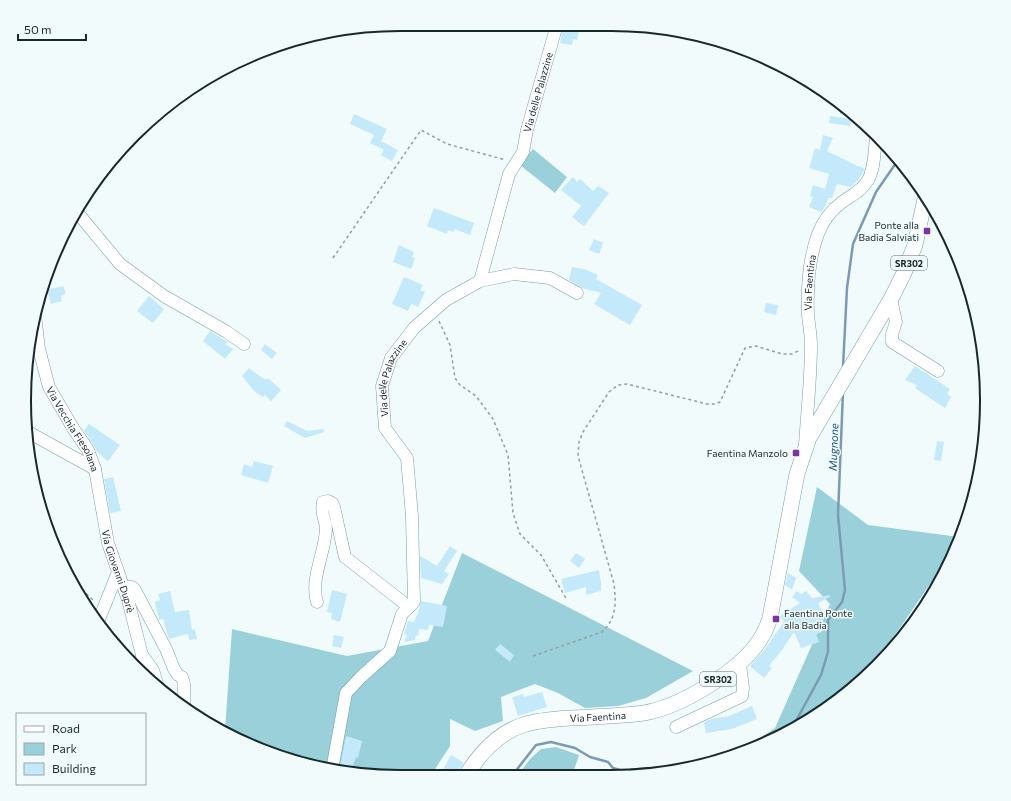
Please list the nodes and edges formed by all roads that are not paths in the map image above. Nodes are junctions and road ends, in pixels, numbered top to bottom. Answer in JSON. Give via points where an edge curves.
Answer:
{"nodes":[{"id":1,"x":555,"y":31,"type":"edge"},
{"id":2,"x":875,"y":143,"type":"edge"},
{"id":3,"x":924,"y":206,"type":"edge"},
{"id":4,"x":81,"y":217,"type":"edge"},
{"id":5,"x":480,"y":281,"type":"junction"},
{"id":6,"x":578,"y":292,"type":"dead end"},
{"id":7,"x":891,"y":299,"type":"junction"},
{"id":8,"x":37,"y":333,"type":"edge"},
{"id":9,"x":244,"y":344,"type":"dead end"},
{"id":10,"x":938,"y":371,"type":"dead end"},
{"id":11,"x":33,"y":435,"type":"edge"},
{"id":12,"x":804,"y":450,"type":"junction"},
{"id":13,"x":95,"y":469,"type":"junction"},
{"id":14,"x":118,"y":572,"type":"junction"},
{"id":15,"x":124,"y":587,"type":"junction"},
{"id":16,"x":317,"y":602,"type":"dead end"},
{"id":17,"x":409,"y":608,"type":"junction"},
{"id":18,"x":100,"y":616,"type":"edge"},
{"id":19,"x":142,"y":655,"type":"junction"},
{"id":20,"x":740,"y":664,"type":"junction"},
{"id":21,"x":142,"y":665,"type":"edge"},
{"id":22,"x":155,"y":676,"type":"edge"},
{"id":23,"x":184,"y":700,"type":"edge"},
{"id":24,"x":676,"y":727,"type":"dead end"},
{"id":25,"x":333,"y":764,"type":"edge"},
{"id":26,"x":469,"y":770,"type":"edge"}],
"edges":[{"from":1,"to":5,"type":"street","name":"Via delle Palazzine","via":[[523,152],[509,174]]},
{"from":2,"to":12,"type":"street","name":"Via Faentina","via":[[868,181],[824,219],[817,235],[809,276],[811,344]]},
{"from":3,"to":7,"type":"main road","number":"SR302","via":[[915,245]]},
{"from":4,"to":9,"type":"street","via":[[120,264],[164,296]]},
{"from":5,"to":6,"type":"street","via":[[514,274],[550,278]]},
{"from":5,"to":17,"type":"street","name":"Via delle Palazzine","via":[[446,300],[414,328],[391,358],[382,386],[385,428],[407,458],[415,584],[414,602]]},
{"from":7,"to":10,"type":"street","via":[[896,322],[892,342]]},
{"from":7,"to":12,"type":"main road","name":"Via Faentina","number":"SR302"},
{"from":8,"to":13,"type":"street","name":"Via Vecchia Fiesolana","via":[[49,387],[88,450]]},
{"from":11,"to":13,"type":"street","name":"Via Vecchia Fiesolana"},
{"from":12,"to":20,"type":"main road","name":"Via Faentina","number":"SR302","via":[[768,625],[762,639]]},
{"from":13,"to":14,"type":"street","name":"Via Giovanni Duprè","via":[[108,543]]},
{"from":14,"to":15,"type":"street","name":"Via Giovanni Duprè"},
{"from":14,"to":18,"type":"street"},
{"from":15,"to":19,"type":"street","name":"Via Giovanni Duprè"},
{"from":15,"to":23,"type":"street","via":[[132,587],[135,590],[174,669],[182,677]]},
{"from":16,"to":17,"type":"street","via":[[314,592],[326,528],[322,507],[323,502],[328,501],[334,507],[345,557]]},
{"from":17,"to":25,"type":"street","name":"Via delle Palazzine","via":[[402,614],[390,651],[346,693]]},
{"from":19,"to":21,"type":"street","name":"Via Giovanni Duprè"},
{"from":19,"to":22,"type":"street"},
{"from":20,"to":24,"type":"street","via":[[742,696]]},
{"from":20,"to":26,"type":"main road","name":"Via Faentina","number":"SR302","via":[[708,686],[664,708],[522,725],[495,741]]}]}
